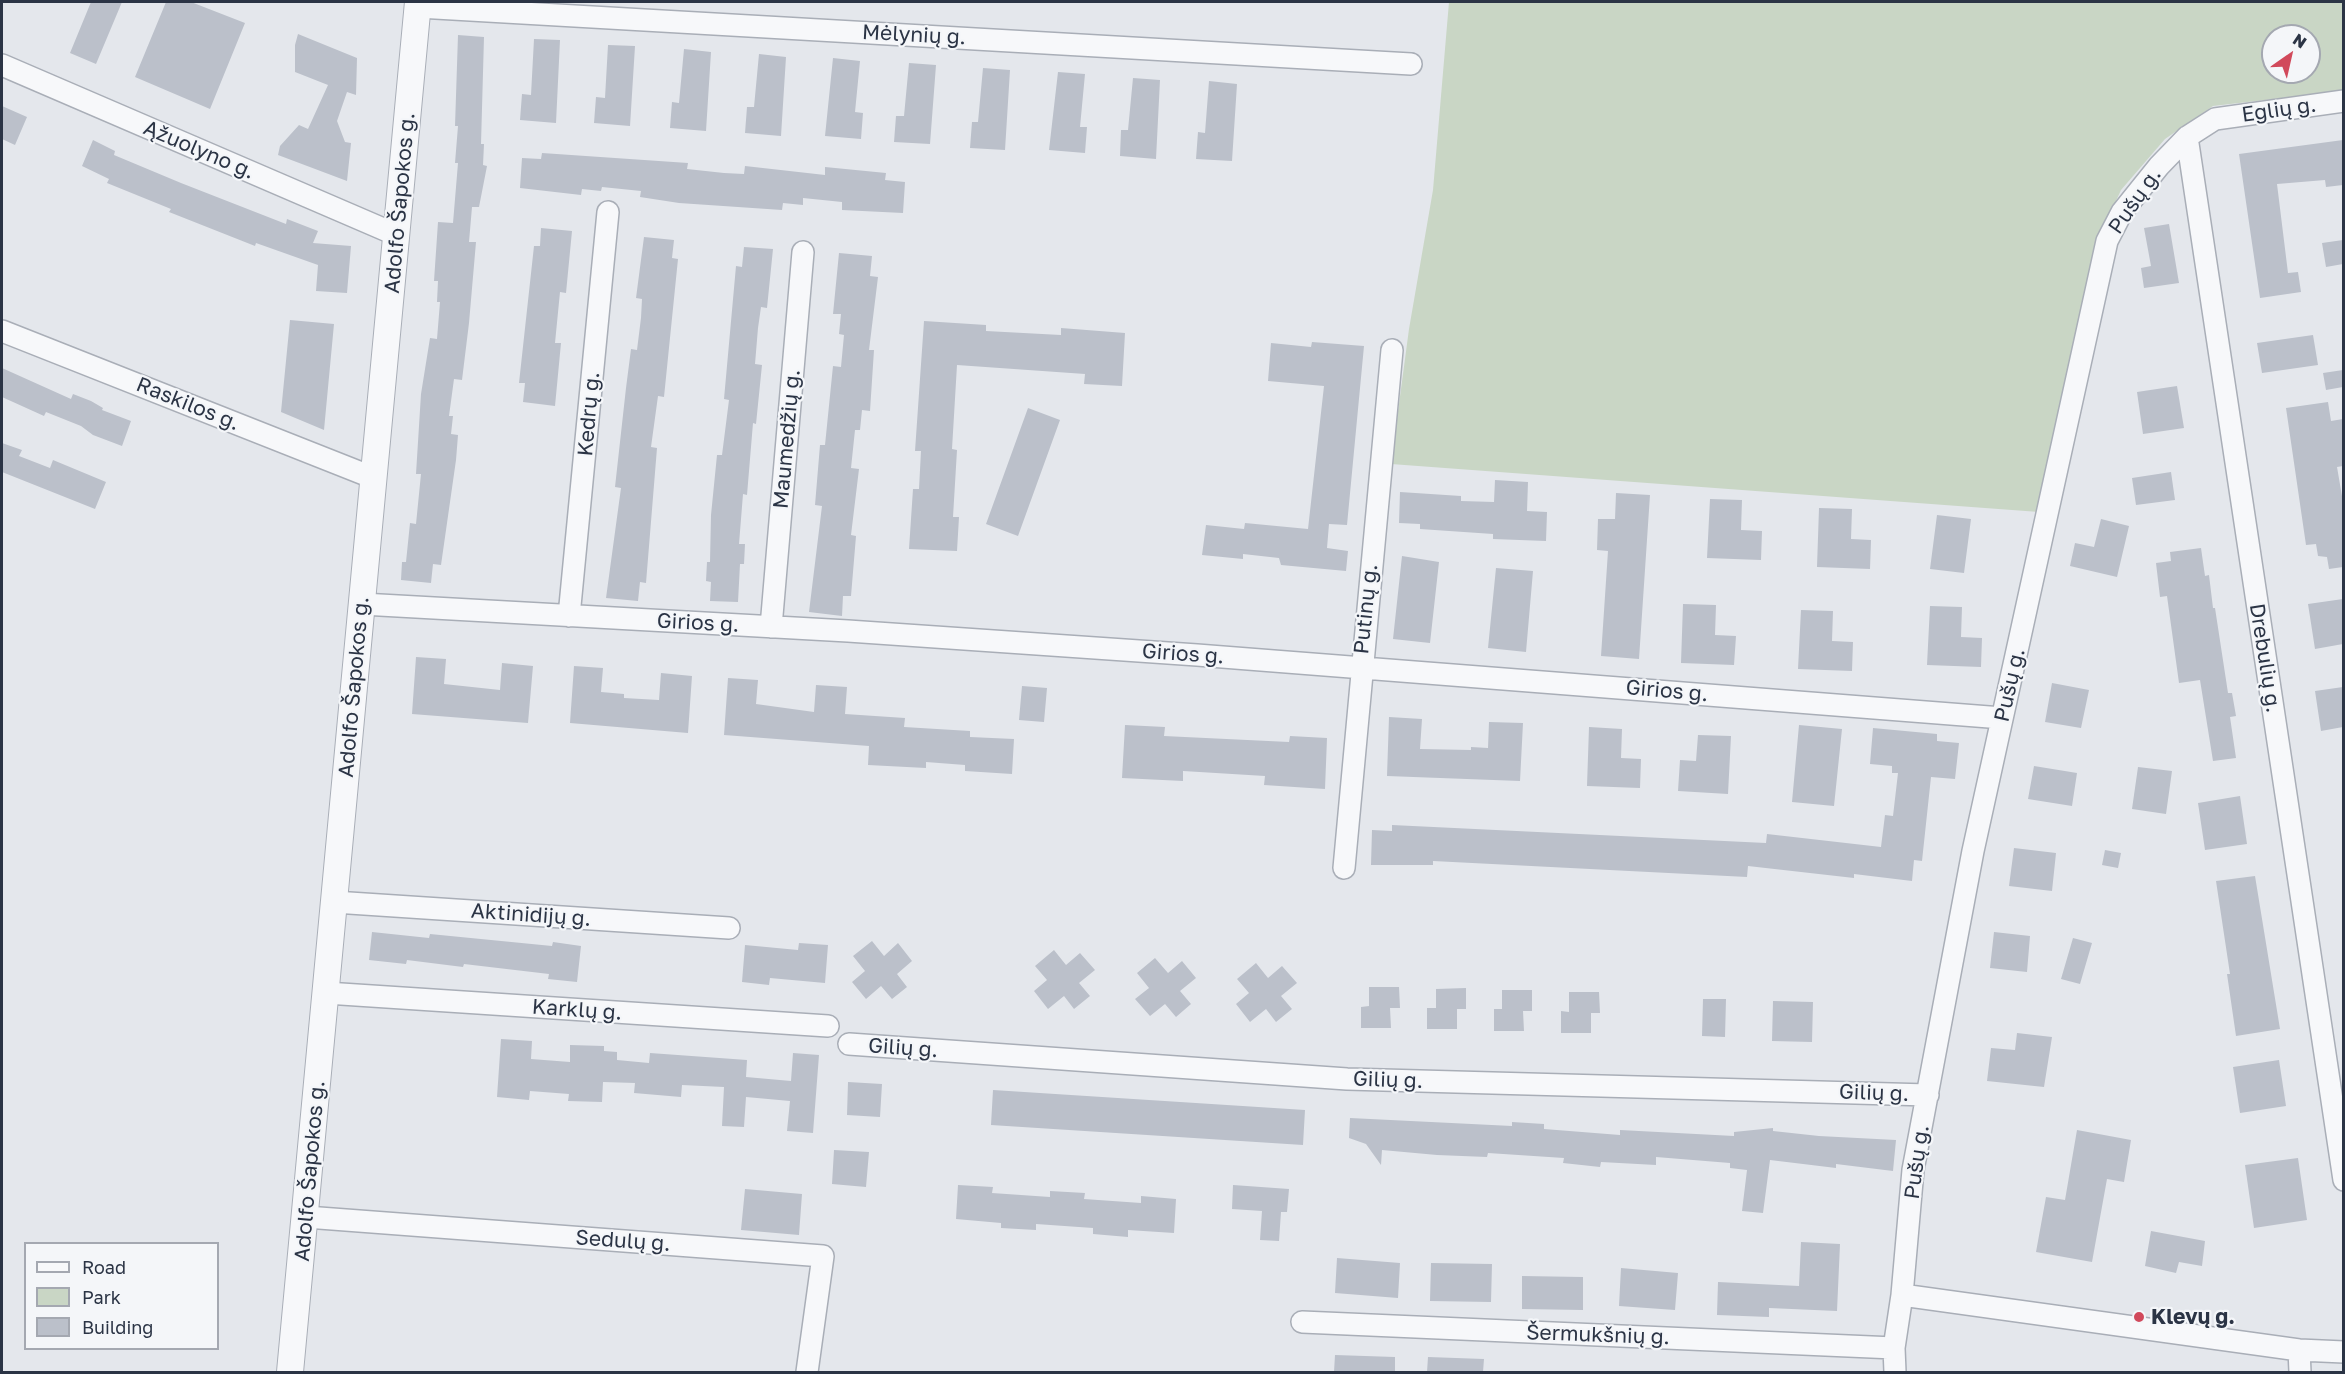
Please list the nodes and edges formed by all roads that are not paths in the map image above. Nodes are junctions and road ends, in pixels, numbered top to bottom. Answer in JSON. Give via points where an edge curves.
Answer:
{"nodes":[{"id":1,"x":418,"y":4,"type":"edge"},
{"id":2,"x":1411,"y":64,"type":"dead end"},
{"id":3,"x":2,"y":65,"type":"edge"},
{"id":4,"x":2343,"y":101,"type":"edge"},
{"id":5,"x":2215,"y":119,"type":"joint"},
{"id":6,"x":2187,"y":136,"type":"junction"},
{"id":7,"x":608,"y":212,"type":"dead end"},
{"id":8,"x":397,"y":235,"type":"junction"},
{"id":9,"x":803,"y":252,"type":"dead end"},
{"id":10,"x":2,"y":331,"type":"edge"},
{"id":11,"x":1392,"y":350,"type":"dead end"},
{"id":12,"x":374,"y":478,"type":"junction"},
{"id":13,"x":362,"y":604,"type":"junction"},
{"id":14,"x":570,"y":616,"type":"junction"},
{"id":15,"x":771,"y":627,"type":"junction"},
{"id":16,"x":1361,"y":666,"type":"junction"},
{"id":17,"x":2002,"y":718,"type":"junction"},
{"id":18,"x":1344,"y":867,"type":"dead end"},
{"id":19,"x":334,"y":902,"type":"junction"},
{"id":20,"x":729,"y":928,"type":"dead end"},
{"id":21,"x":326,"y":993,"type":"junction"},
{"id":22,"x":828,"y":1026,"type":"dead end"},
{"id":23,"x":849,"y":1044,"type":"dead end"},
{"id":24,"x":1928,"y":1095,"type":"junction"},
{"id":25,"x":2343,"y":1180,"type":"edge"},
{"id":26,"x":306,"y":1217,"type":"junction"},
{"id":27,"x":1902,"y":1295,"type":"junction"},
{"id":28,"x":1302,"y":1322,"type":"dead end"},
{"id":29,"x":1894,"y":1348,"type":"junction"},
{"id":30,"x":2299,"y":1350,"type":"junction"},
{"id":31,"x":2343,"y":1352,"type":"edge"},
{"id":32,"x":290,"y":1372,"type":"edge"},
{"id":33,"x":807,"y":1372,"type":"edge"},
{"id":34,"x":1894,"y":1372,"type":"edge"},
{"id":35,"x":2300,"y":1372,"type":"edge"}],
"edges":[{"from":1,"to":2,"type":"street","name":"Mėlynių g."},
{"from":1,"to":8,"type":"street","name":"Adolfo Šapokos g."},
{"from":3,"to":8,"type":"street","name":"Ąžuolyno g."},
{"from":4,"to":5,"type":"street","name":"Eglių g."},
{"from":5,"to":6,"type":"street","name":"Pušų g."},
{"from":6,"to":17,"type":"street","name":"Pušų g.","via":[[2122,212],[2107,241]]},
{"from":6,"to":25,"type":"street","name":"Drebulių g."},
{"from":7,"to":14,"type":"street","name":"Kedrų g."},
{"from":8,"to":12,"type":"street","name":"Adolfo Šapokos g."},
{"from":9,"to":15,"type":"street","name":"Maumedžių g."},
{"from":10,"to":12,"type":"street","name":"Raskilos g."},
{"from":11,"to":16,"type":"street","name":"Putinų g."},
{"from":12,"to":13,"type":"street","name":"Adolfo Šapokos g."},
{"from":13,"to":14,"type":"street","name":"Girios g."},
{"from":13,"to":19,"type":"street","name":"Adolfo Šapokos g."},
{"from":14,"to":15,"type":"street","name":"Girios g."},
{"from":15,"to":16,"type":"street","name":"Girios g."},
{"from":16,"to":17,"type":"street","name":"Girios g."},
{"from":16,"to":18,"type":"street","name":"Putinų g."},
{"from":17,"to":24,"type":"street","name":"Pušų g."},
{"from":19,"to":20,"type":"street","name":"Aktinidijų g."},
{"from":19,"to":21,"type":"street","name":"Adolfo Šapokos g."},
{"from":21,"to":22,"type":"street","name":"Karklų g."},
{"from":21,"to":26,"type":"street","name":"Adolfo Šapokos g."},
{"from":23,"to":24,"type":"street","name":"Gilių g.","via":[[1347,1079]]},
{"from":24,"to":27,"type":"street","name":"Pušų g.","via":[[1913,1170]]},
{"from":26,"to":32,"type":"street","name":"Adolfo Šapokos g."},
{"from":26,"to":33,"type":"street","name":"Sedulų g.","via":[[823,1256]]},
{"from":27,"to":29,"type":"street","name":"Pušų g."},
{"from":27,"to":30,"type":"street"},
{"from":28,"to":29,"type":"street","name":"Šermukšnių g."},
{"from":29,"to":34,"type":"street","name":"Pušų g."},
{"from":30,"to":31,"type":"street"},
{"from":30,"to":35,"type":"street"}]}
